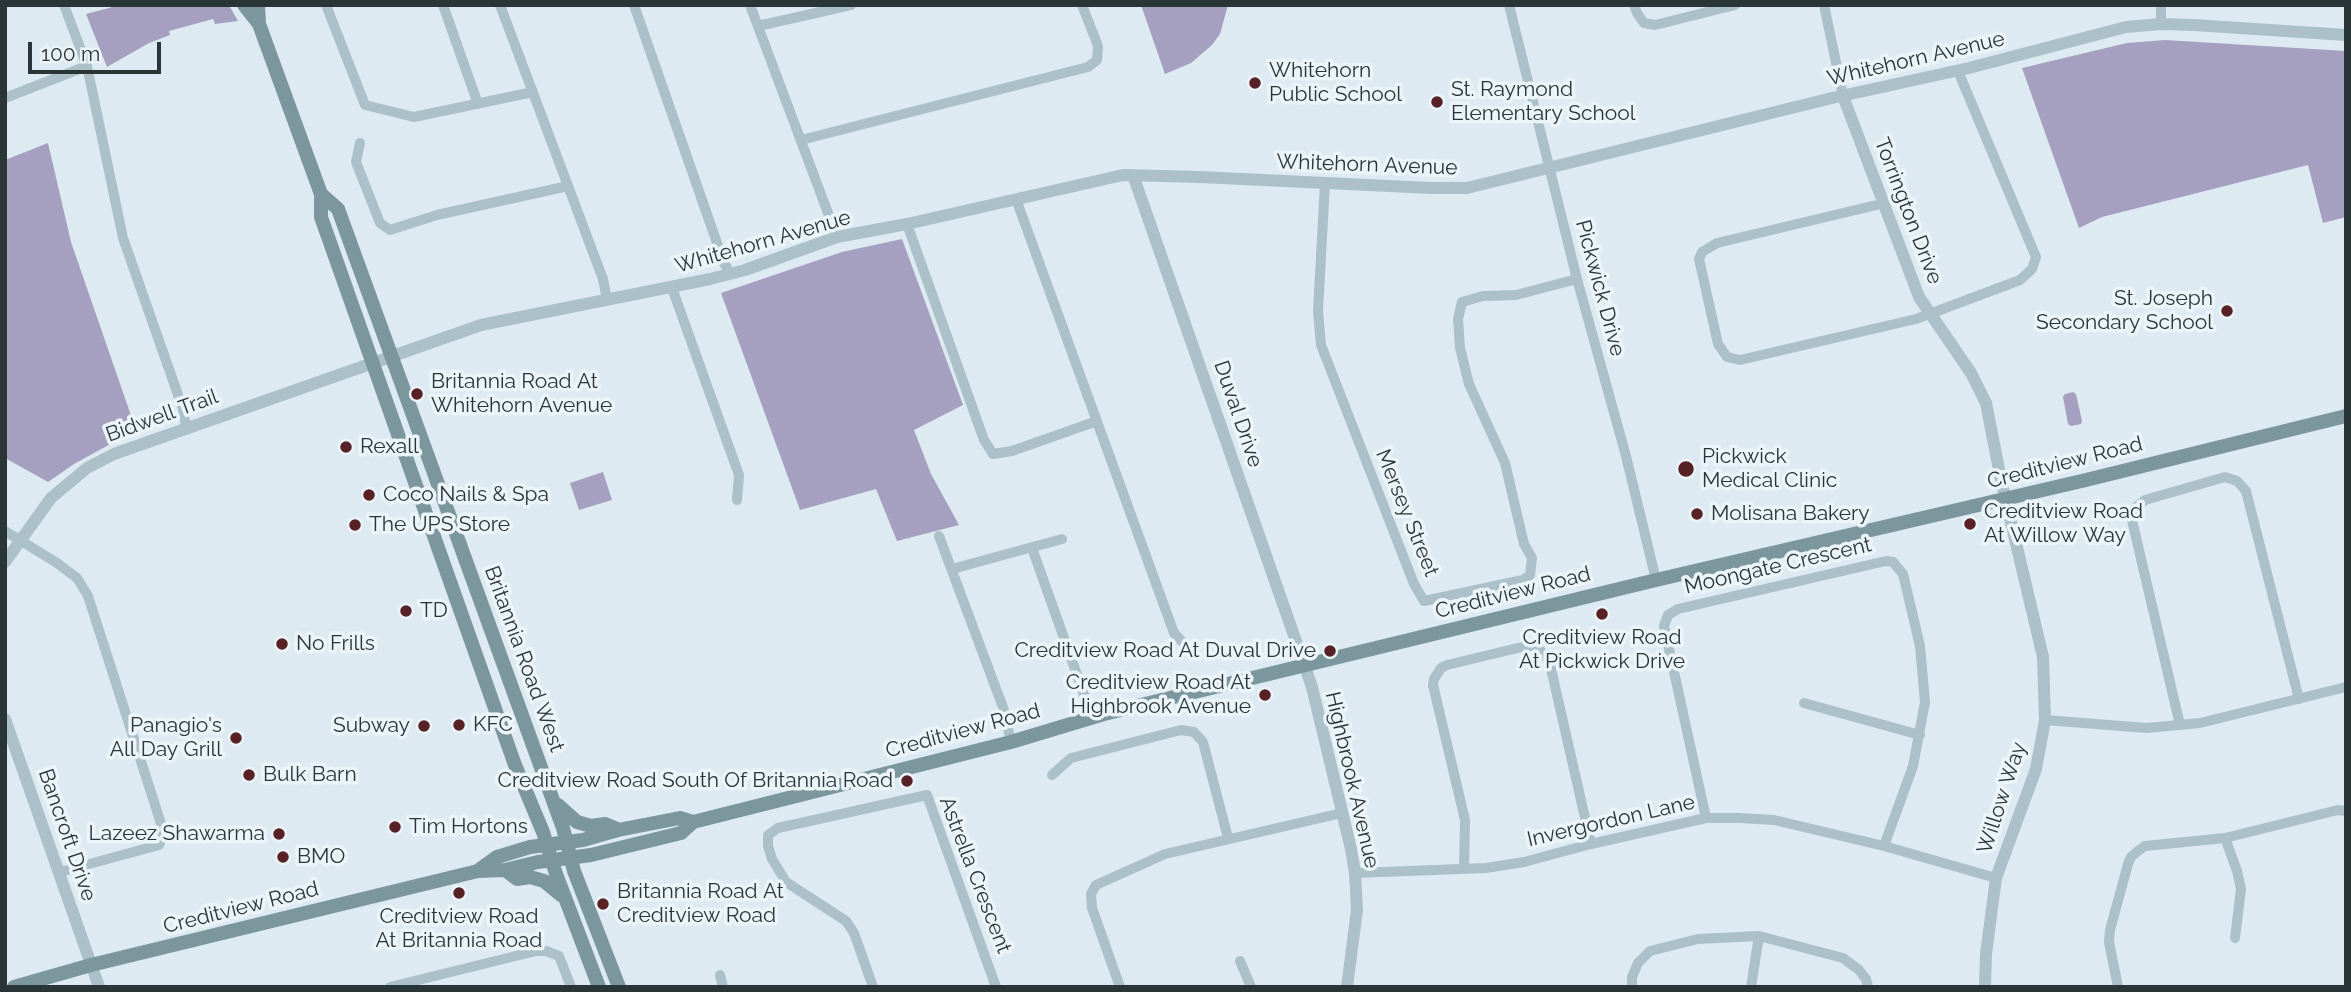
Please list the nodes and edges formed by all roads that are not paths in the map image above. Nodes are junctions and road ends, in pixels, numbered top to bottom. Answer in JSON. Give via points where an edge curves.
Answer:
{"nodes":[{"id":1,"x":64,"y":5,"type":"edge"},
{"id":2,"x":244,"y":5,"type":"edge"},
{"id":3,"x":258,"y":5,"type":"edge"},
{"id":4,"x":327,"y":5,"type":"edge"},
{"id":5,"x":443,"y":5,"type":"edge"},
{"id":6,"x":500,"y":5,"type":"edge"},
{"id":7,"x":634,"y":5,"type":"edge"},
{"id":8,"x":750,"y":5,"type":"edge"},
{"id":9,"x":851,"y":5,"type":"edge"},
{"id":10,"x":1082,"y":5,"type":"edge"},
{"id":11,"x":1509,"y":5,"type":"edge"},
{"id":12,"x":1634,"y":5,"type":"edge"},
{"id":13,"x":1735,"y":5,"type":"edge"},
{"id":14,"x":1824,"y":5,"type":"edge"},
{"id":15,"x":2161,"y":5,"type":"edge"},
{"id":16,"x":260,"y":24,"type":"junction"},
{"id":17,"x":2161,"y":24,"type":"junction"},
{"id":18,"x":758,"y":26,"type":"junction"},
{"id":19,"x":2346,"y":35,"type":"edge"},
{"id":20,"x":87,"y":66,"type":"junction"},
{"id":21,"x":1958,"y":71,"type":"junction"},
{"id":22,"x":533,"y":92,"type":"junction"},
{"id":23,"x":1843,"y":96,"type":"junction"},
{"id":24,"x":5,"y":98,"type":"edge"},
{"id":25,"x":478,"y":104,"type":"junction"},
{"id":26,"x":801,"y":140,"type":"junction"},
{"id":27,"x":360,"y":143,"type":"dead end"},
{"id":28,"x":1549,"y":169,"type":"junction"},
{"id":29,"x":1133,"y":175,"type":"junction"},
{"id":30,"x":1325,"y":183,"type":"junction"},
{"id":31,"x":568,"y":186,"type":"junction"},
{"id":32,"x":321,"y":194,"type":"junction"},
{"id":33,"x":1016,"y":199,"type":"junction"},
{"id":34,"x":1885,"y":203,"type":"junction"},
{"id":35,"x":906,"y":224,"type":"junction"},
{"id":36,"x":837,"y":237,"type":"junction"},
{"id":37,"x":731,"y":274,"type":"junction"},
{"id":38,"x":1577,"y":279,"type":"junction"},
{"id":39,"x":672,"y":288,"type":"junction"},
{"id":40,"x":607,"y":300,"type":"junction"},
{"id":41,"x":1931,"y":314,"type":"junction"},
{"id":42,"x":391,"y":356,"type":"junction"},
{"id":43,"x":371,"y":363,"type":"junction"},
{"id":44,"x":2346,"y":416,"type":"edge"},
{"id":45,"x":1097,"y":421,"type":"junction"},
{"id":46,"x":186,"y":427,"type":"junction"},
{"id":47,"x":737,"y":500,"type":"dead end"},
{"id":48,"x":2006,"y":500,"type":"junction"},
{"id":49,"x":5,"y":531,"type":"edge"},
{"id":50,"x":940,"y":536,"type":"dead end"},
{"id":51,"x":1062,"y":539,"type":"dead end"},
{"id":52,"x":20,"y":540,"type":"junction"},
{"id":53,"x":1031,"y":548,"type":"junction"},
{"id":54,"x":5,"y":562,"type":"edge"},
{"id":55,"x":952,"y":569,"type":"junction"},
{"id":56,"x":1656,"y":580,"type":"junction"},
{"id":57,"x":1191,"y":651,"type":"dead end"},
{"id":58,"x":1306,"y":665,"type":"junction"},
{"id":59,"x":2346,"y":687,"type":"edge"},
{"id":60,"x":2299,"y":699,"type":"junction"},
{"id":61,"x":1804,"y":704,"type":"dead end"},
{"id":62,"x":1092,"y":717,"type":"junction"},
{"id":63,"x":5,"y":719,"type":"edge"},
{"id":64,"x":2045,"y":720,"type":"junction"},
{"id":65,"x":2180,"y":725,"type":"junction"},
{"id":66,"x":1920,"y":735,"type":"junction"},
{"id":67,"x":1011,"y":742,"type":"junction"},
{"id":68,"x":10,"y":746,"type":"edge"},
{"id":69,"x":1052,"y":775,"type":"dead end"},
{"id":70,"x":552,"y":799,"type":"junction"},
{"id":71,"x":2346,"y":810,"type":"edge"},
{"id":72,"x":1342,"y":813,"type":"junction"},
{"id":73,"x":1706,"y":818,"type":"junction"},
{"id":74,"x":693,"y":822,"type":"junction"},
{"id":75,"x":618,"y":830,"type":"junction"},
{"id":76,"x":1228,"y":838,"type":"junction"},
{"id":77,"x":2225,"y":838,"type":"junction"},
{"id":78,"x":567,"y":842,"type":"junction"},
{"id":79,"x":1591,"y":844,"type":"junction"},
{"id":80,"x":547,"y":845,"type":"junction"},
{"id":81,"x":1884,"y":846,"type":"junction"},
{"id":82,"x":571,"y":858,"type":"junction"},
{"id":83,"x":552,"y":860,"type":"junction"},
{"id":84,"x":1464,"y":869,"type":"junction"},
{"id":85,"x":505,"y":870,"type":"junction"},
{"id":86,"x":478,"y":871,"type":"junction"},
{"id":87,"x":60,"y":873,"type":"junction"},
{"id":88,"x":1354,"y":873,"type":"junction"},
{"id":89,"x":1996,"y":878,"type":"junction"},
{"id":90,"x":565,"y":899,"type":"junction"},
{"id":91,"x":1759,"y":936,"type":"junction"},
{"id":92,"x":2235,"y":938,"type":"dead end"},
{"id":93,"x":1240,"y":961,"type":"dead end"},
{"id":94,"x":92,"y":965,"type":"junction"},
{"id":95,"x":720,"y":975,"type":"dead end"},
{"id":96,"x":14,"y":987,"type":"edge"},
{"id":97,"x":99,"y":987,"type":"edge"},
{"id":98,"x":390,"y":987,"type":"edge"},
{"id":99,"x":572,"y":987,"type":"edge"},
{"id":100,"x":599,"y":987,"type":"edge"},
{"id":101,"x":619,"y":987,"type":"edge"},
{"id":102,"x":723,"y":987,"type":"edge"},
{"id":103,"x":873,"y":987,"type":"edge"},
{"id":104,"x":996,"y":987,"type":"edge"},
{"id":105,"x":1120,"y":987,"type":"edge"},
{"id":106,"x":1251,"y":987,"type":"edge"},
{"id":107,"x":1347,"y":987,"type":"edge"},
{"id":108,"x":1632,"y":987,"type":"edge"},
{"id":109,"x":1751,"y":987,"type":"edge"},
{"id":110,"x":1868,"y":987,"type":"edge"},
{"id":111,"x":1985,"y":987,"type":"edge"},
{"id":112,"x":2118,"y":987,"type":"edge"}],
"edges":[{"from":1,"to":20,"type":"street"},
{"from":2,"to":16,"type":"main road","name":"Britannia Road West"},
{"from":3,"to":16,"type":"main road","name":"Britannia Road West"},
{"from":4,"to":25,"type":"street","via":[[365,105],[414,117]]},
{"from":5,"to":25,"type":"street"},
{"from":6,"to":22,"type":"street"},
{"from":7,"to":37,"type":"street"},
{"from":8,"to":18,"type":"street"},
{"from":9,"to":18,"type":"street"},
{"from":10,"to":26,"type":"street","via":[[1098,46],[1097,60],[1088,67]]},
{"from":11,"to":28,"type":"street","name":"Pickwick Drive"},
{"from":12,"to":13,"type":"street","via":[[1644,23],[1656,25]]},
{"from":14,"to":23,"type":"street","name":"Torrington Drive"},
{"from":15,"to":17,"type":"street"},
{"from":16,"to":32,"type":"main road","name":"Britannia Road West"},
{"from":17,"to":19,"type":"street","name":"Whitehorn Avenue"},
{"from":17,"to":21,"type":"street","name":"Whitehorn Avenue","via":[[2126,27]]},
{"from":18,"to":26,"type":"street"},
{"from":20,"to":24,"type":"street"},
{"from":20,"to":46,"type":"street","via":[[123,238]]},
{"from":21,"to":23,"type":"street","name":"Whitehorn Avenue"},
{"from":21,"to":41,"type":"street","via":[[2036,257],[2032,269],[2020,280]]},
{"from":22,"to":25,"type":"street"},
{"from":22,"to":31,"type":"street"},
{"from":23,"to":28,"type":"street","name":"Whitehorn Avenue"},
{"from":23,"to":34,"type":"street","name":"Torrington Drive"},
{"from":26,"to":36,"type":"street"},
{"from":27,"to":31,"type":"street","via":[[356,162],[380,223],[390,230]]},
{"from":28,"to":30,"type":"street","name":"Whitehorn Avenue","via":[[1466,188]]},
{"from":28,"to":38,"type":"street","name":"Pickwick Drive"},
{"from":29,"to":30,"type":"street","name":"Whitehorn Avenue"},
{"from":29,"to":33,"type":"street","name":"Whitehorn Avenue"},
{"from":29,"to":58,"type":"street","name":"Duval Drive"},
{"from":30,"to":38,"type":"street","name":"Mersey Street","via":[[1318,311],[1321,345],[1424,601],[1530,575],[1532,558],[1524,544],[1505,463],[1469,384],[1460,348],[1462,302],[1516,295]]},
{"from":31,"to":40,"type":"street"},
{"from":32,"to":42,"type":"main road","name":"Britannia Road West","via":[[338,209]]},
{"from":32,"to":43,"type":"main road","name":"Britannia Road West","via":[[321,217]]},
{"from":33,"to":35,"type":"street","name":"Whitehorn Avenue"},
{"from":33,"to":45,"type":"street"},
{"from":34,"to":41,"type":"street","name":"Torrington Drive","via":[[1919,297]]},
{"from":34,"to":41,"type":"street","via":[[1717,243],[1702,252],[1699,259],[1718,344],[1727,357],[1740,360]]},
{"from":35,"to":36,"type":"street","name":"Whitehorn Avenue"},
{"from":35,"to":45,"type":"street","via":[[993,454]]},
{"from":36,"to":37,"type":"street","name":"Whitehorn Avenue"},
{"from":37,"to":39,"type":"street","name":"Whitehorn Avenue"},
{"from":38,"to":56,"type":"street","name":"Pickwick Drive"},
{"from":39,"to":40,"type":"street","name":"Whitehorn Avenue"},
{"from":39,"to":47,"type":"street","via":[[739,475]]},
{"from":40,"to":42,"type":"street","name":"Whitehorn Avenue","via":[[481,325]]},
{"from":41,"to":48,"type":"street","name":"Torrington Drive","via":[[1986,403]]},
{"from":42,"to":43,"type":"street","name":"Bidwell Trail"},
{"from":42,"to":70,"type":"main road","name":"Britannia Road West"},
{"from":43,"to":46,"type":"street","name":"Bidwell Trail"},
{"from":43,"to":80,"type":"main road","name":"Britannia Road West"},
{"from":44,"to":48,"type":"main road","name":"Creditview Road"},
{"from":45,"to":57,"type":"street","via":[[1174,633]]},
{"from":46,"to":52,"type":"street","name":"Bidwell Trail","via":[[87,468],[51,498]]},
{"from":48,"to":56,"type":"main road","name":"Creditview Road"},
{"from":48,"to":64,"type":"street","name":"Willow Way","via":[[2043,657]]},
{"from":49,"to":52,"type":"street"},
{"from":50,"to":55,"type":"street"},
{"from":51,"to":53,"type":"street"},
{"from":52,"to":54,"type":"street","name":"Bidwell Trail"},
{"from":52,"to":87,"type":"street","via":[[77,578],[89,596],[164,832],[159,845]]},
{"from":53,"to":55,"type":"street"},
{"from":53,"to":62,"type":"street"},
{"from":55,"to":67,"type":"street","via":[[1004,710]]},
{"from":56,"to":58,"type":"main road","name":"Creditview Road"},
{"from":58,"to":62,"type":"main road","name":"Creditview Road"},
{"from":58,"to":72,"type":"street","name":"Highbrook Avenue"},
{"from":59,"to":60,"type":"street"},
{"from":60,"to":65,"type":"street"},
{"from":60,"to":65,"type":"street","via":[[2246,491],[2225,477],[2145,500],[2131,516]]},
{"from":61,"to":66,"type":"street"},
{"from":62,"to":67,"type":"main road","name":"Creditview Road"},
{"from":63,"to":68,"type":"street","name":"Bancroft Drive"},
{"from":64,"to":65,"type":"street","via":[[2147,728]]},
{"from":64,"to":89,"type":"street","name":"Willow Way","via":[[2036,769]]},
{"from":66,"to":73,"type":"street","name":"Moongate Crescent","via":[[1925,702],[1923,662],[1903,574],[1893,562],[1875,562],[1678,609],[1668,615],[1664,626]]},
{"from":66,"to":81,"type":"street","name":"Moongate Crescent"},
{"from":67,"to":74,"type":"main road","name":"Creditview Road"},
{"from":68,"to":87,"type":"street","name":"Bancroft Drive"},
{"from":69,"to":76,"type":"street","via":[[1071,758],[1181,730],[1194,732],[1203,742]]},
{"from":70,"to":75,"type":"main road","via":[[578,822]]},
{"from":70,"to":78,"type":"main road","name":"Britannia Road West"},
{"from":71,"to":77,"type":"street"},
{"from":72,"to":76,"type":"street"},
{"from":72,"to":88,"type":"street","name":"Highbrook Avenue"},
{"from":73,"to":79,"type":"street","name":"Invergordon Lane"},
{"from":73,"to":81,"type":"street","name":"Invergordon Lane","via":[[1774,820]]},
{"from":74,"to":75,"type":"main road","name":"Creditview Road","via":[[680,817]]},
{"from":74,"to":82,"type":"main road","name":"Creditview Road","via":[[681,833]]},
{"from":75,"to":78,"type":"main road","name":"Creditview Road"},
{"from":76,"to":105,"type":"street","via":[[1164,854],[1097,885],[1091,894],[1091,908]]},
{"from":77,"to":92,"type":"street","via":[[2241,888]]},
{"from":77,"to":112,"type":"street","via":[[2145,846],[2131,857],[2110,930]]},
{"from":78,"to":80,"type":"main road","name":"Creditview Road"},
{"from":78,"to":82,"type":"main road","name":"Britannia Road West"},
{"from":79,"to":84,"type":"street","name":"Invergordon Lane","via":[[1524,862]]},
{"from":79,"to":84,"type":"street","via":[[1549,660],[1538,648],[1525,646],[1447,665],[1434,679],[1465,820]]},
{"from":80,"to":83,"type":"main road","name":"Britannia Road West"},
{"from":80,"to":86,"type":"main road","name":"Creditview Road","via":[[497,857]]},
{"from":81,"to":89,"type":"street","name":"Invergordon Lane"},
{"from":82,"to":83,"type":"main road","name":"Creditview Road"},
{"from":82,"to":101,"type":"main road","name":"Britannia Road West"},
{"from":83,"to":85,"type":"main road","name":"Creditview Road"},
{"from":83,"to":90,"type":"main road","name":"Britannia Road West"},
{"from":84,"to":88,"type":"street","name":"Invergordon Lane"},
{"from":85,"to":86,"type":"main road","name":"Creditview Road"},
{"from":85,"to":90,"type":"main road","via":[[517,879],[544,881]]},
{"from":86,"to":94,"type":"main road","name":"Creditview Road"},
{"from":87,"to":94,"type":"street","name":"Bancroft Drive"},
{"from":88,"to":107,"type":"street","name":"Highbrook Avenue","via":[[1357,909]]},
{"from":89,"to":111,"type":"street","name":"Willow Way"},
{"from":90,"to":100,"type":"main road","name":"Britannia Road West"},
{"from":91,"to":108,"type":"street","via":[[1698,939],[1650,951],[1638,963]]},
{"from":91,"to":109,"type":"street"},
{"from":91,"to":110,"type":"street","via":[[1843,958],[1859,970]]},
{"from":93,"to":106,"type":"street"},
{"from":94,"to":96,"type":"main road","name":"Creditview Road"},
{"from":94,"to":97,"type":"street","name":"Bancroft Drive"},
{"from":95,"to":102,"type":"street"},
{"from":98,"to":99,"type":"street","via":[[546,951],[559,956]]},
{"from":103,"to":104,"type":"street","name":"Astrella Crescent","via":[[846,921],[786,882],[772,859],[768,835],[778,828],[927,795]]}]}
